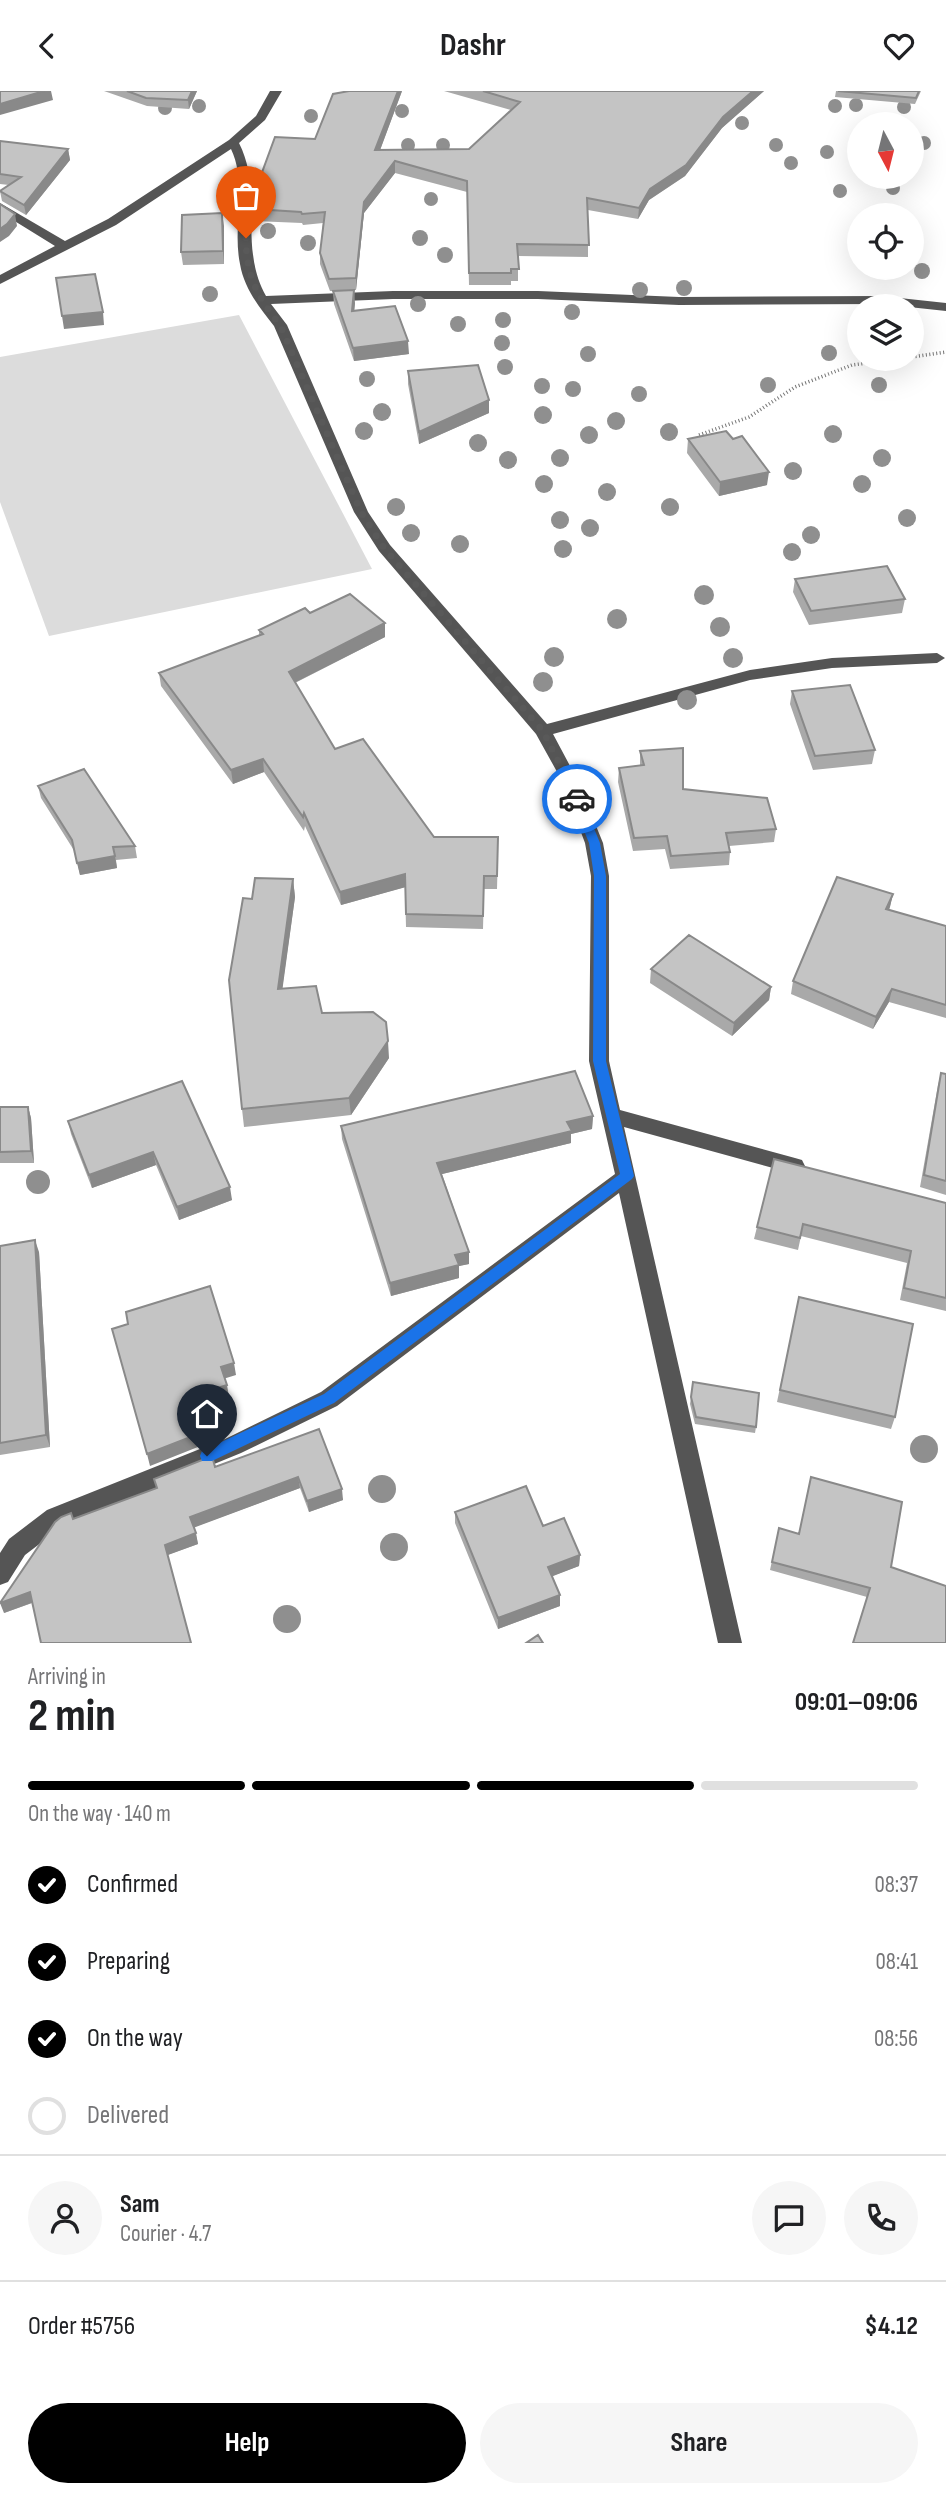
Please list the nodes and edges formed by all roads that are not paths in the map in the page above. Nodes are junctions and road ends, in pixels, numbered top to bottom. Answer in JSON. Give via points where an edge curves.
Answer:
{"nodes":[{"id":1,"x":276,"y":91,"type":"edge"},
{"id":2,"x":233,"y":142,"type":"junction"},
{"id":3,"x":0,"y":207,"type":"edge"},
{"id":4,"x":65,"y":247,"type":"junction"},
{"id":5,"x":0,"y":280,"type":"edge"},
{"id":6,"x":261,"y":300,"type":"junction"},
{"id":7,"x":946,"y":307,"type":"edge"},
{"id":8,"x":937,"y":658,"type":"dead end"},
{"id":9,"x":543,"y":731,"type":"junction"},
{"id":10,"x":612,"y":1116,"type":"junction"},
{"id":11,"x":816,"y":1172,"type":"edge"},
{"id":12,"x":627,"y":1176,"type":"junction"},
{"id":13,"x":0,"y":1574,"type":"edge"},
{"id":14,"x":730,"y":1643,"type":"edge"}],
"edges":[{"from":1,"to":2,"type":"street","via":[[261,118]]},
{"from":2,"to":4,"type":"street","via":[[113,222]]},
{"from":2,"to":6,"type":"street","via":[[245,167],[246,264]]},
{"from":3,"to":4,"type":"street"},
{"from":4,"to":5,"type":"street"},
{"from":6,"to":7,"type":"street","via":[[538,295],[679,301],[881,300]]},
{"from":6,"to":9,"type":"street","via":[[280,325],[361,512],[384,548]]},
{"from":8,"to":9,"type":"street","via":[[832,663],[750,675]]},
{"from":9,"to":10,"type":"street","via":[[569,779],[594,843],[600,876],[599,1061]]},
{"from":10,"to":11,"type":"street"},
{"from":10,"to":12,"type":"street"},
{"from":12,"to":13,"type":"street","via":[[329,1399],[233,1445],[55,1518],[17,1547]]},
{"from":12,"to":14,"type":"street"}]}
